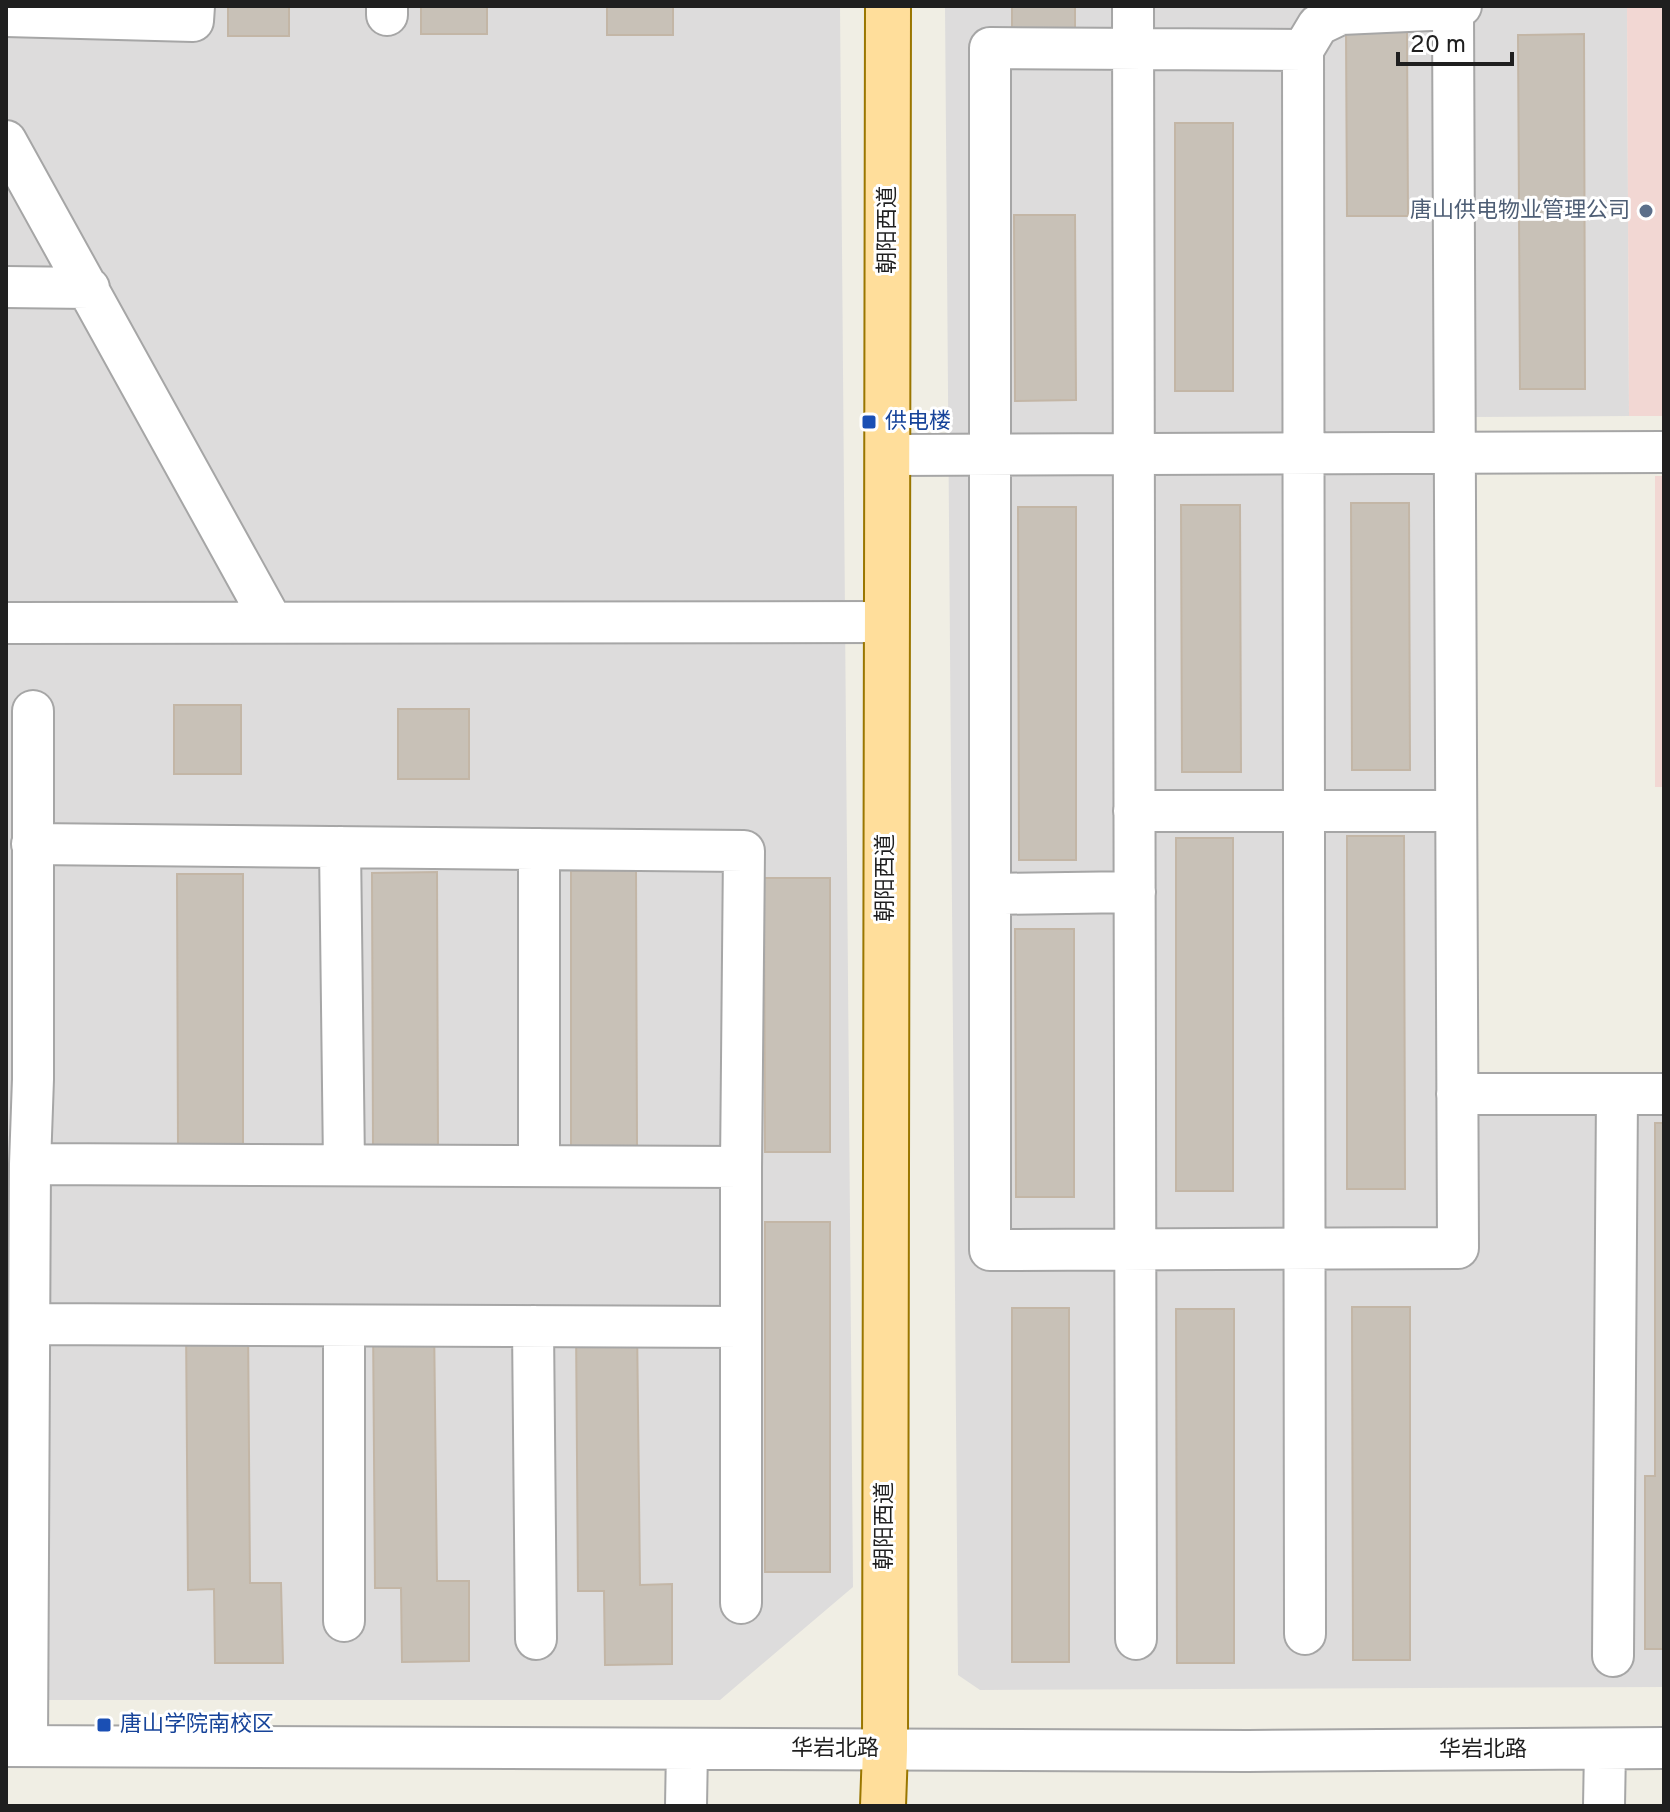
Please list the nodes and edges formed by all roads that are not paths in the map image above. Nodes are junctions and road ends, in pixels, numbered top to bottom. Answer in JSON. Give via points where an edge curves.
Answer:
{"nodes":[{"id":1,"x":194,"y":6,"type":"edge"},
{"id":2,"x":888,"y":6,"type":"edge"},
{"id":3,"x":1133,"y":6,"type":"edge"},
{"id":4,"x":1456,"y":7,"type":"edge"},
{"id":5,"x":6,"y":16,"type":"edge"},
{"id":6,"x":1133,"y":49,"type":"junction"},
{"id":7,"x":1303,"y":50,"type":"junction"},
{"id":8,"x":6,"y":141,"type":"edge"},
{"id":9,"x":6,"y":287,"type":"edge"},
{"id":10,"x":89,"y":288,"type":"junction"},
{"id":11,"x":1455,"y":452,"type":"junction"},
{"id":12,"x":1664,"y":452,"type":"edge"},
{"id":13,"x":1133,"y":453,"type":"junction"},
{"id":14,"x":1303,"y":453,"type":"junction"},
{"id":15,"x":990,"y":454,"type":"junction"},
{"id":16,"x":888,"y":455,"type":"junction"},
{"id":17,"x":272,"y":622,"type":"junction"},
{"id":18,"x":886,"y":622,"type":"junction"},
{"id":19,"x":6,"y":623,"type":"edge"},
{"id":20,"x":33,"y":711,"type":"dead end"},
{"id":21,"x":1134,"y":811,"type":"junction"},
{"id":22,"x":1304,"y":811,"type":"junction"},
{"id":23,"x":1456,"y":811,"type":"junction"},
{"id":24,"x":32,"y":844,"type":"junction"},
{"id":25,"x":340,"y":847,"type":"junction"},
{"id":26,"x":539,"y":849,"type":"junction"},
{"id":27,"x":1135,"y":892,"type":"junction"},
{"id":28,"x":990,"y":894,"type":"junction"},
{"id":29,"x":20,"y":1079,"type":"edge"},
{"id":30,"x":1457,"y":1094,"type":"junction"},
{"id":31,"x":1617,"y":1094,"type":"junction"},
{"id":32,"x":1664,"y":1094,"type":"edge"},
{"id":33,"x":30,"y":1164,"type":"junction"},
{"id":34,"x":344,"y":1165,"type":"junction"},
{"id":35,"x":539,"y":1166,"type":"junction"},
{"id":36,"x":741,"y":1167,"type":"junction"},
{"id":37,"x":1135,"y":1249,"type":"junction"},
{"id":38,"x":1304,"y":1249,"type":"junction"},
{"id":39,"x":30,"y":1324,"type":"junction"},
{"id":40,"x":344,"y":1326,"type":"junction"},
{"id":41,"x":533,"y":1326,"type":"junction"},
{"id":42,"x":741,"y":1327,"type":"junction"},
{"id":43,"x":741,"y":1603,"type":"dead end"},
{"id":44,"x":344,"y":1621,"type":"dead end"},
{"id":45,"x":1305,"y":1634,"type":"dead end"},
{"id":46,"x":536,"y":1639,"type":"dead end"},
{"id":47,"x":1136,"y":1639,"type":"dead end"},
{"id":48,"x":1613,"y":1656,"type":"dead end"},
{"id":49,"x":16,"y":1746,"type":"edge"},
{"id":50,"x":1664,"y":1748,"type":"edge"},
{"id":51,"x":687,"y":1749,"type":"junction"},
{"id":52,"x":1605,"y":1749,"type":"junction"},
{"id":53,"x":885,"y":1750,"type":"junction"},
{"id":54,"x":686,"y":1806,"type":"edge"},
{"id":55,"x":883,"y":1806,"type":"edge"},
{"id":56,"x":903,"y":1806,"type":"edge"},
{"id":57,"x":1604,"y":1806,"type":"edge"}],
"edges":[{"from":1,"to":5,"type":"street","via":[[193,21]]},
{"from":2,"to":16,"type":"main road","name":"朝阳西道"},
{"from":3,"to":6,"type":"street"},
{"from":4,"to":7,"type":"street","via":[[1341,14],[1318,25]]},
{"from":4,"to":11,"type":"street"},
{"from":6,"to":7,"type":"street"},
{"from":6,"to":13,"type":"street"},
{"from":6,"to":15,"type":"street","via":[[990,48]]},
{"from":7,"to":14,"type":"street"},
{"from":8,"to":10,"type":"street"},
{"from":9,"to":10,"type":"street"},
{"from":10,"to":17,"type":"street"},
{"from":11,"to":12,"type":"street"},
{"from":11,"to":14,"type":"street"},
{"from":11,"to":23,"type":"street"},
{"from":13,"to":14,"type":"street"},
{"from":13,"to":15,"type":"street"},
{"from":13,"to":21,"type":"street"},
{"from":14,"to":22,"type":"street"},
{"from":15,"to":16,"type":"street"},
{"from":15,"to":28,"type":"street"},
{"from":16,"to":18,"type":"main road","name":"朝阳西道"},
{"from":17,"to":18,"type":"street"},
{"from":17,"to":19,"type":"street"},
{"from":18,"to":53,"type":"main road","name":"朝阳西道"},
{"from":20,"to":24,"type":"street"},
{"from":21,"to":22,"type":"street"},
{"from":21,"to":27,"type":"street"},
{"from":22,"to":23,"type":"street"},
{"from":22,"to":38,"type":"street"},
{"from":23,"to":30,"type":"street"},
{"from":24,"to":25,"type":"street"},
{"from":24,"to":29,"type":"street"},
{"from":25,"to":26,"type":"street"},
{"from":25,"to":34,"type":"street"},
{"from":26,"to":35,"type":"street"},
{"from":26,"to":36,"type":"street","via":[[744,851]]},
{"from":27,"to":28,"type":"street"},
{"from":27,"to":37,"type":"street"},
{"from":28,"to":37,"type":"street","via":[[990,1250]]},
{"from":29,"to":33,"type":"street"},
{"from":30,"to":31,"type":"street"},
{"from":30,"to":38,"type":"street","via":[[1458,1248]]},
{"from":31,"to":32,"type":"street"},
{"from":31,"to":48,"type":"street"},
{"from":33,"to":34,"type":"street"},
{"from":33,"to":39,"type":"street"},
{"from":34,"to":35,"type":"street"},
{"from":35,"to":36,"type":"street"},
{"from":36,"to":42,"type":"street"},
{"from":37,"to":38,"type":"street"},
{"from":37,"to":47,"type":"street"},
{"from":38,"to":45,"type":"street"},
{"from":39,"to":40,"type":"street"},
{"from":39,"to":49,"type":"street"},
{"from":40,"to":41,"type":"street"},
{"from":40,"to":44,"type":"street"},
{"from":41,"to":42,"type":"street"},
{"from":41,"to":46,"type":"street"},
{"from":42,"to":43,"type":"street"},
{"from":49,"to":51,"type":"street","name":"华岩北路"},
{"from":50,"to":52,"type":"street","name":"华岩北路"},
{"from":51,"to":53,"type":"street","name":"华岩北路"},
{"from":51,"to":54,"type":"street"},
{"from":52,"to":53,"type":"street","name":"华岩北路"},
{"from":52,"to":57,"type":"street"},
{"from":53,"to":55,"type":"main road","name":"朝阳西道"},
{"from":53,"to":56,"type":"main road","name":"朝阳西道"}]}
